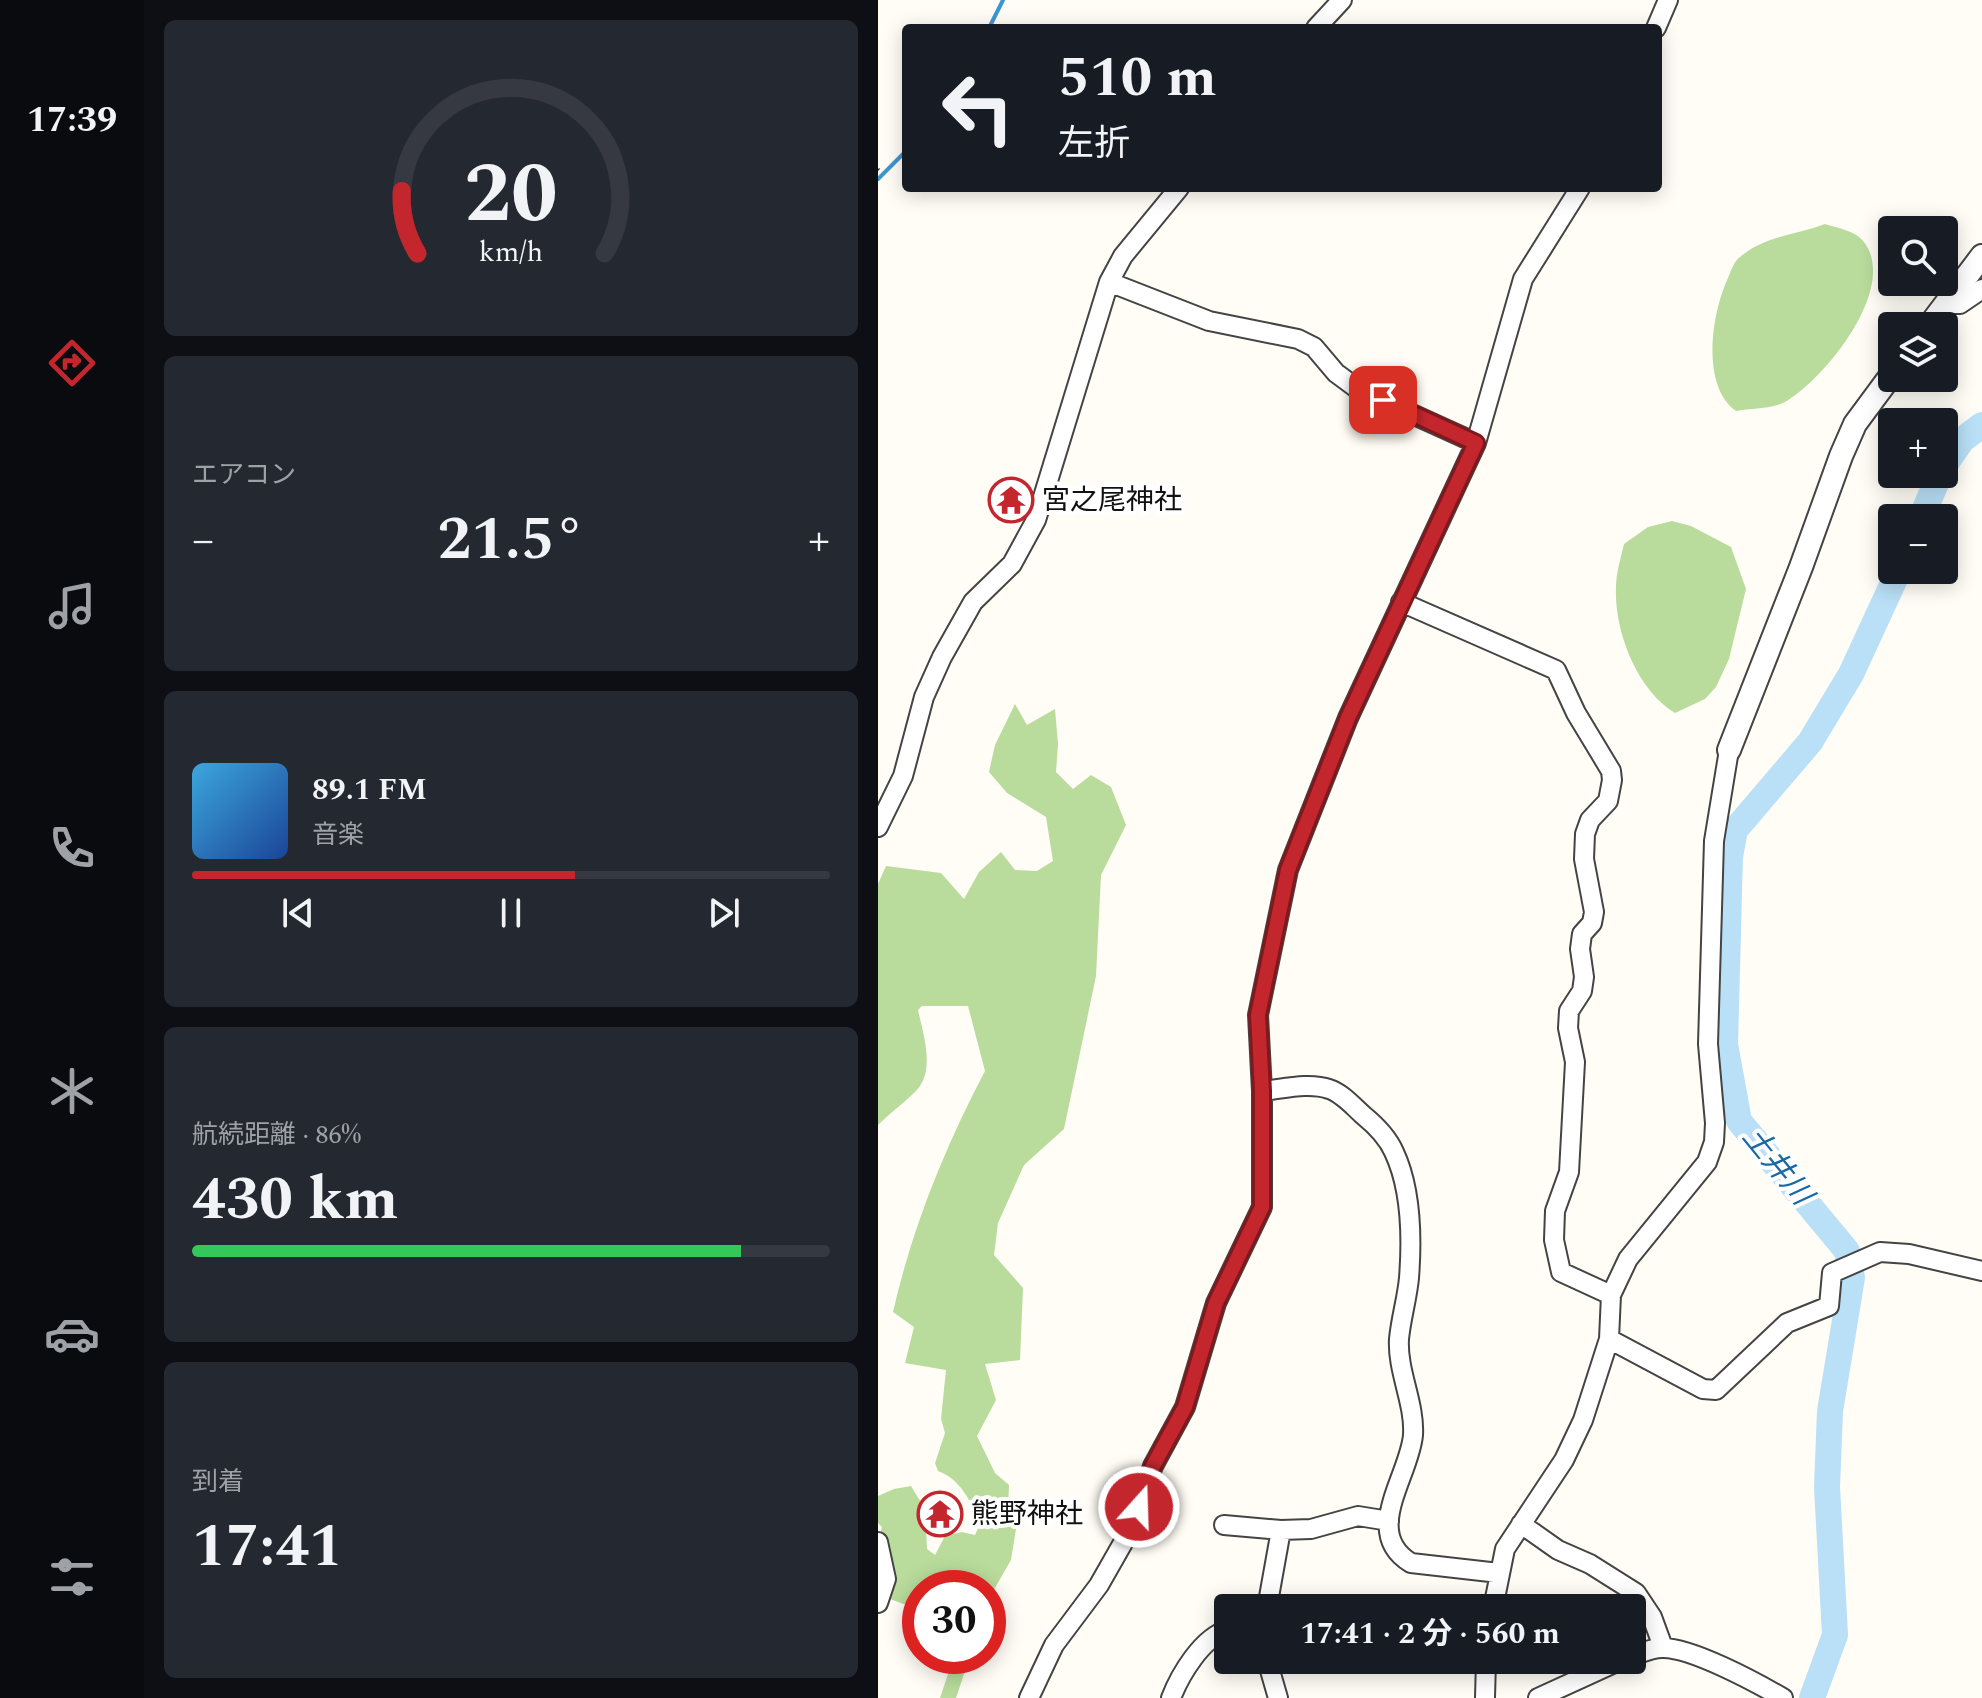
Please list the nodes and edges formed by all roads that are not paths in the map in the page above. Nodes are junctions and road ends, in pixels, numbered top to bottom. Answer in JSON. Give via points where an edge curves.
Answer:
{"nodes":[{"id":1,"x":1342,"y":0,"type":"edge"},
{"id":2,"x":1668,"y":0,"type":"edge"},
{"id":3,"x":1320,"y":24,"type":"edge"},
{"id":4,"x":1658,"y":24,"type":"edge"},
{"id":5,"x":1176,"y":192,"type":"edge"},
{"id":6,"x":1577,"y":192,"type":"edge"},
{"id":7,"x":1982,"y":256,"type":"edge"},
{"id":8,"x":1109,"y":282,"type":"junction"},
{"id":9,"x":1982,"y":289,"type":"edge"},
{"id":10,"x":1945,"y":304,"type":"junction"},
{"id":11,"x":1939,"y":312,"type":"edge"},
{"id":12,"x":1879,"y":392,"type":"edge"},
{"id":13,"x":1476,"y":443,"type":"junction"},
{"id":14,"x":1401,"y":602,"type":"junction"},
{"id":15,"x":1729,"y":750,"type":"joint"},
{"id":16,"x":878,"y":827,"type":"edge"},
{"id":17,"x":1262,"y":1091,"type":"junction"},
{"id":18,"x":1982,"y":1271,"type":"edge"},
{"id":19,"x":1611,"y":1295,"type":"junction"},
{"id":20,"x":1609,"y":1339,"type":"junction"},
{"id":21,"x":1389,"y":1521,"type":"junction"},
{"id":22,"x":1521,"y":1524,"type":"junction"},
{"id":23,"x":1224,"y":1525,"type":"dead end"},
{"id":24,"x":1281,"y":1530,"type":"junction"},
{"id":25,"x":878,"y":1542,"type":"edge"},
{"id":26,"x":1499,"y":1573,"type":"junction"},
{"id":27,"x":1270,"y":1594,"type":"edge"},
{"id":28,"x":1495,"y":1594,"type":"edge"},
{"id":29,"x":878,"y":1603,"type":"edge"},
{"id":30,"x":1214,"y":1637,"type":"edge"},
{"id":31,"x":1663,"y":1647,"type":"junction"},
{"id":32,"x":1646,"y":1652,"type":"edge"},
{"id":33,"x":1271,"y":1674,"type":"edge"},
{"id":34,"x":1486,"y":1674,"type":"edge"},
{"id":35,"x":1590,"y":1674,"type":"edge"},
{"id":36,"x":1029,"y":1698,"type":"edge"},
{"id":37,"x":1171,"y":1698,"type":"edge"},
{"id":38,"x":1278,"y":1698,"type":"edge"},
{"id":39,"x":1485,"y":1698,"type":"edge"},
{"id":40,"x":1538,"y":1698,"type":"edge"},
{"id":41,"x":1783,"y":1698,"type":"edge"}],
"edges":[{"from":1,"to":3,"type":"street"},
{"from":2,"to":4,"type":"street"},
{"from":5,"to":8,"type":"street","via":[[1123,256]]},
{"from":6,"to":13,"type":"street","via":[[1523,279]]},
{"from":7,"to":10,"type":"street"},
{"from":8,"to":13,"type":"street","via":[[1209,321],[1298,339],[1314,347],[1359,390]]},
{"from":8,"to":16,"type":"street","via":[[1036,520],[1012,564],[973,602],[942,657],[924,697],[903,776]]},
{"from":9,"to":10,"type":"street","via":[[1960,304]]},
{"from":10,"to":11,"type":"street"},
{"from":12,"to":15,"type":"street","via":[[1855,424],[1841,456]]},
{"from":13,"to":14,"type":"street"},
{"from":14,"to":17,"type":"street","via":[[1288,870],[1260,993]]},
{"from":14,"to":19,"type":"street","via":[[1556,670],[1611,771],[1608,801],[1585,834],[1594,912],[1582,934],[1582,991],[1569,1011],[1575,1062],[1569,1172],[1555,1211],[1554,1240],[1561,1272]]},
{"from":15,"to":19,"type":"street","via":[[1714,841],[1708,1044],[1714,1142],[1707,1162],[1628,1259]]},
{"from":17,"to":21,"type":"street","via":[[1310,1086],[1340,1095],[1394,1150],[1404,1183],[1409,1280],[1399,1340],[1413,1432]]},
{"from":17,"to":36,"type":"street","via":[[1262,1207],[1216,1303],[1185,1407],[1153,1466],[1132,1527],[1099,1585],[1054,1645]]},
{"from":18,"to":20,"type":"street","via":[[1880,1252],[1836,1271],[1829,1306],[1787,1323],[1716,1390],[1703,1389]]},
{"from":19,"to":20,"type":"street"},
{"from":20,"to":22,"type":"street","via":[[1564,1460]]},
{"from":21,"to":24,"type":"street","via":[[1358,1516],[1311,1529]]},
{"from":21,"to":26,"type":"street","via":[[1393,1546],[1411,1563]]},
{"from":22,"to":26,"type":"street","via":[[1505,1549]]},
{"from":22,"to":31,"type":"street","via":[[1636,1593]]},
{"from":23,"to":24,"type":"street"},
{"from":24,"to":27,"type":"street"},
{"from":25,"to":29,"type":"street","via":[[886,1579]]},
{"from":26,"to":28,"type":"street"},
{"from":30,"to":37,"type":"street","via":[[1179,1677]]},
{"from":31,"to":32,"type":"street"},
{"from":31,"to":41,"type":"street","via":[[1750,1679]]},
{"from":33,"to":38,"type":"street"},
{"from":34,"to":39,"type":"street"},
{"from":35,"to":40,"type":"street"}]}
